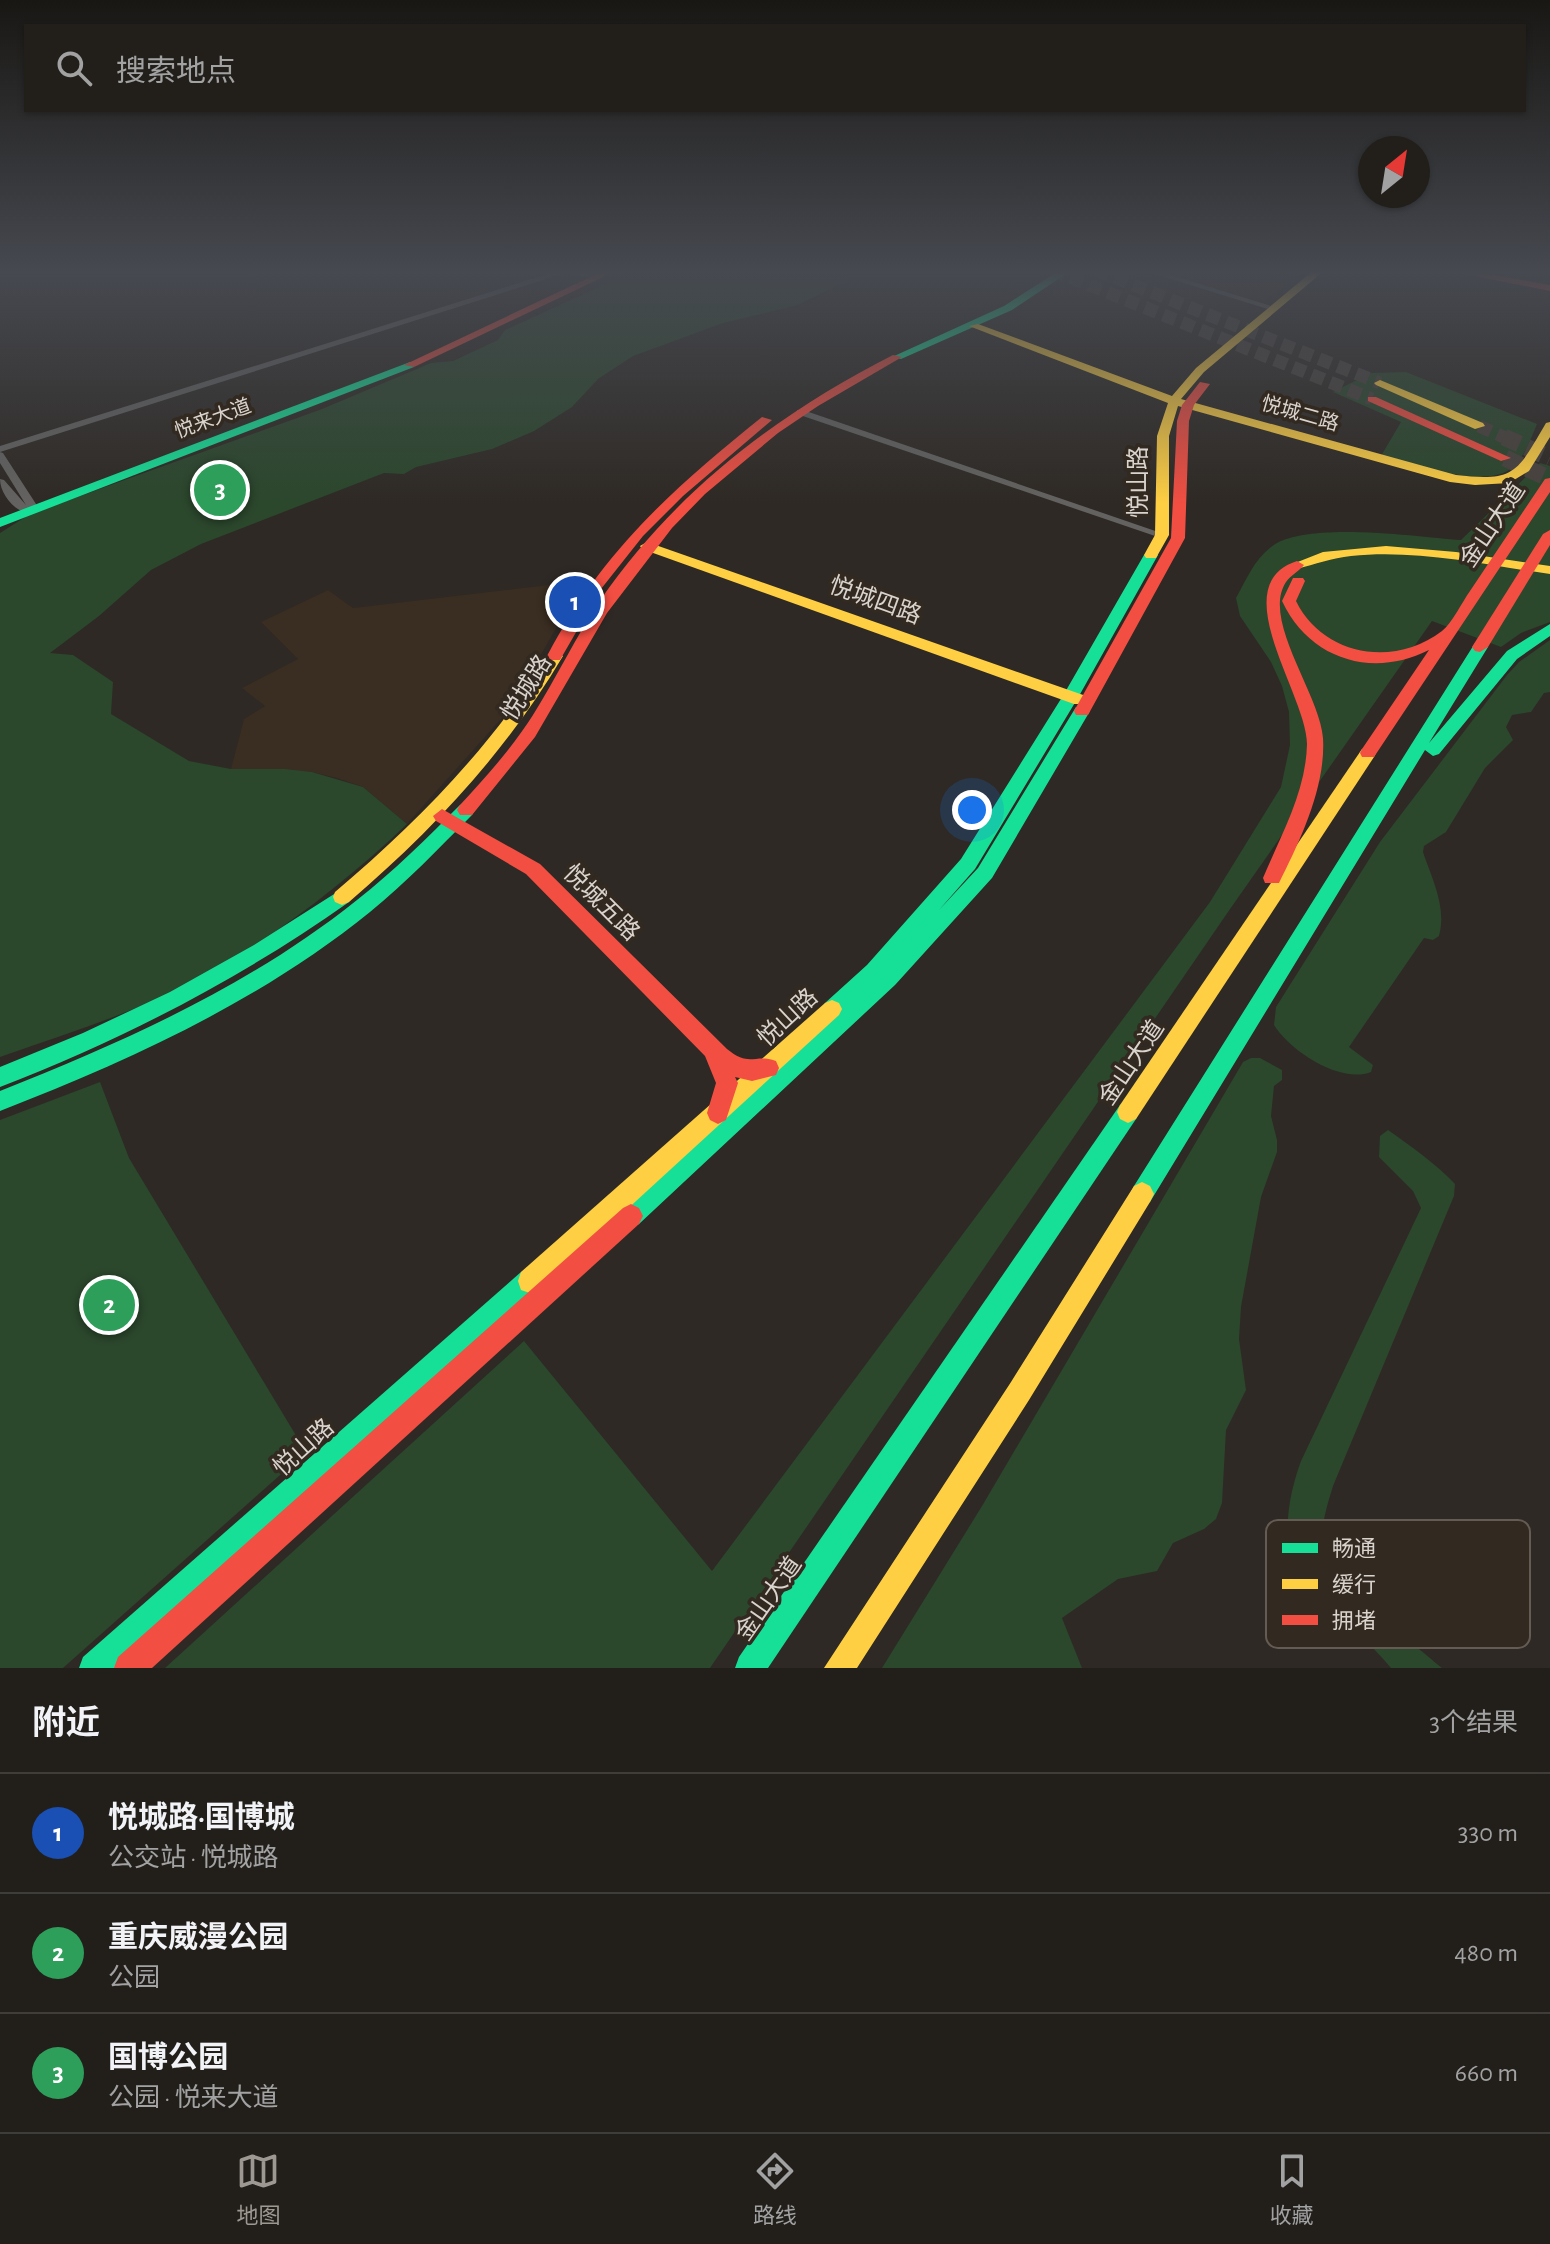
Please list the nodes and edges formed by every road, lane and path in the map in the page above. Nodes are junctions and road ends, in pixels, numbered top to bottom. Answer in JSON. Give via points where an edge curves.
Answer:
{"nodes":[{"id":1,"x":319,"y":348,"type":"edge"},
{"id":2,"x":322,"y":348,"type":"edge"},
{"id":3,"x":431,"y":348,"type":"edge"},
{"id":4,"x":895,"y":348,"type":"edge"},
{"id":5,"x":918,"y":348,"type":"edge"},
{"id":6,"x":1033,"y":348,"type":"edge"},
{"id":7,"x":1226,"y":348,"type":"edge"},
{"id":8,"x":1243,"y":348,"type":"edge"},
{"id":9,"x":1181,"y":403,"type":"junction"},
{"id":10,"x":802,"y":411,"type":"junction"},
{"id":11,"x":1479,"y":426,"type":"tunnel mouth"},
{"id":12,"x":1550,"y":426,"type":"edge"},
{"id":13,"x":34,"y":439,"type":"junction"},
{"id":14,"x":0,"y":450,"type":"edge"},
{"id":15,"x":1505,"y":458,"type":"tunnel mouth"},
{"id":16,"x":7,"y":470,"type":"junction"},
{"id":17,"x":0,"y":482,"type":"edge"},
{"id":18,"x":1550,"y":482,"type":"edge"},
{"id":19,"x":27,"y":508,"type":"junction"},
{"id":20,"x":0,"y":514,"type":"edge"},
{"id":21,"x":0,"y":523,"type":"edge"},
{"id":22,"x":1162,"y":533,"type":"junction"},
{"id":23,"x":1550,"y":534,"type":"edge"},
{"id":24,"x":647,"y":546,"type":"junction"},
{"id":25,"x":1424,"y":558,"type":"junction"},
{"id":26,"x":1550,"y":572,"type":"edge"},
{"id":27,"x":1550,"y":629,"type":"edge"},
{"id":28,"x":1452,"y":631,"type":"junction"},
{"id":29,"x":1079,"y":699,"type":"junction"},
{"id":30,"x":437,"y":813,"type":"junction"},
{"id":31,"x":1377,"y":817,"type":"junction"},
{"id":32,"x":454,"y":822,"type":"junction"},
{"id":33,"x":1255,"y":922,"type":"junction"},
{"id":34,"x":713,"y":1050,"type":"junction"},
{"id":35,"x":771,"y":1066,"type":"junction"},
{"id":36,"x":0,"y":1077,"type":"edge"},
{"id":37,"x":0,"y":1101,"type":"edge"},
{"id":38,"x":717,"y":1115,"type":"junction"},
{"id":39,"x":94,"y":1668,"type":"edge"},
{"id":40,"x":129,"y":1668,"type":"edge"},
{"id":41,"x":750,"y":1668,"type":"edge"},
{"id":42,"x":839,"y":1668,"type":"edge"}],
"edges":[{"from":1,"to":14,"type":"street"},
{"from":2,"to":13,"type":"street"},
{"from":3,"to":19,"type":"main road","name":"悦来大道"},
{"from":4,"to":30,"type":"main road","name":"悦城路","via":[[775,413],[698,472],[602,578],[509,731]]},
{"from":5,"to":10,"type":"main road","name":"悦城路"},
{"from":6,"to":9,"type":"main road","name":"悦城二路"},
{"from":7,"to":9,"type":"main road","name":"悦山路","via":[[1200,370]]},
{"from":8,"to":9,"type":"main road","name":"悦山路"},
{"from":9,"to":12,"type":"main road","name":"悦城二路","via":[[1463,480],[1521,474]]},
{"from":9,"to":22,"type":"main road","name":"悦山路","via":[[1163,436]]},
{"from":9,"to":29,"type":"main road","name":"悦山路","via":[[1178,538]]},
{"from":10,"to":22,"type":"street"},
{"from":10,"to":24,"type":"main road","name":"悦城路","via":[[714,479]]},
{"from":11,"to":15,"type":"main road","via":[[1376,391]]},
{"from":13,"to":14,"type":"street"},
{"from":13,"to":16,"type":"street","via":[[16,453]]},
{"from":14,"to":16,"type":"street"},
{"from":16,"to":19,"type":"street"},
{"from":17,"to":19,"type":"street"},
{"from":18,"to":28,"type":"main road","name":"金山大道"},
{"from":19,"to":20,"type":"main road","name":"悦来大道"},
{"from":19,"to":21,"type":"main road","name":"悦来大道"},
{"from":22,"to":29,"type":"main road","name":"悦山路"},
{"from":23,"to":31,"type":"main road"},
{"from":24,"to":29,"type":"main road","name":"悦城四路"},
{"from":24,"to":32,"type":"main road","name":"悦城路","via":[[526,737]]},
{"from":25,"to":26,"type":"main road"},
{"from":25,"to":28,"type":"main road","via":[[1370,557],[1314,568],[1295,583],[1290,611],[1323,642],[1368,657],[1406,655]]},
{"from":25,"to":33,"type":"main road","via":[[1365,550],[1320,555],[1292,568],[1276,587],[1273,618],[1309,702],[1315,748],[1304,798]]},
{"from":27,"to":31,"type":"main road","via":[[1512,655]]},
{"from":28,"to":33,"type":"main road","name":"金山大道"},
{"from":29,"to":35,"type":"main road","name":"悦山路","via":[[968,864],[874,971]]},
{"from":29,"to":40,"type":"main road","name":"悦山路","via":[[985,873],[888,979]]},
{"from":30,"to":32,"type":"main road","name":"悦城五路"},
{"from":30,"to":36,"type":"main road","name":"悦城路","via":[[353,890],[251,962],[140,1022]]},
{"from":31,"to":42,"type":"main road","via":[[1020,1391]]},
{"from":32,"to":34,"type":"main road","name":"悦城五路","via":[[533,869]]},
{"from":32,"to":37,"type":"main road","name":"悦城路","via":[[368,906],[261,978],[144,1042]]},
{"from":33,"to":41,"type":"main road","name":"金山大道"},
{"from":34,"to":35,"type":"main road","name":"悦城五路","via":[[741,1073]]},
{"from":34,"to":38,"type":"main road","via":[[727,1083]]},
{"from":35,"to":38,"type":"main road","name":"悦山路"},
{"from":38,"to":39,"type":"main road","name":"悦山路"}]}
